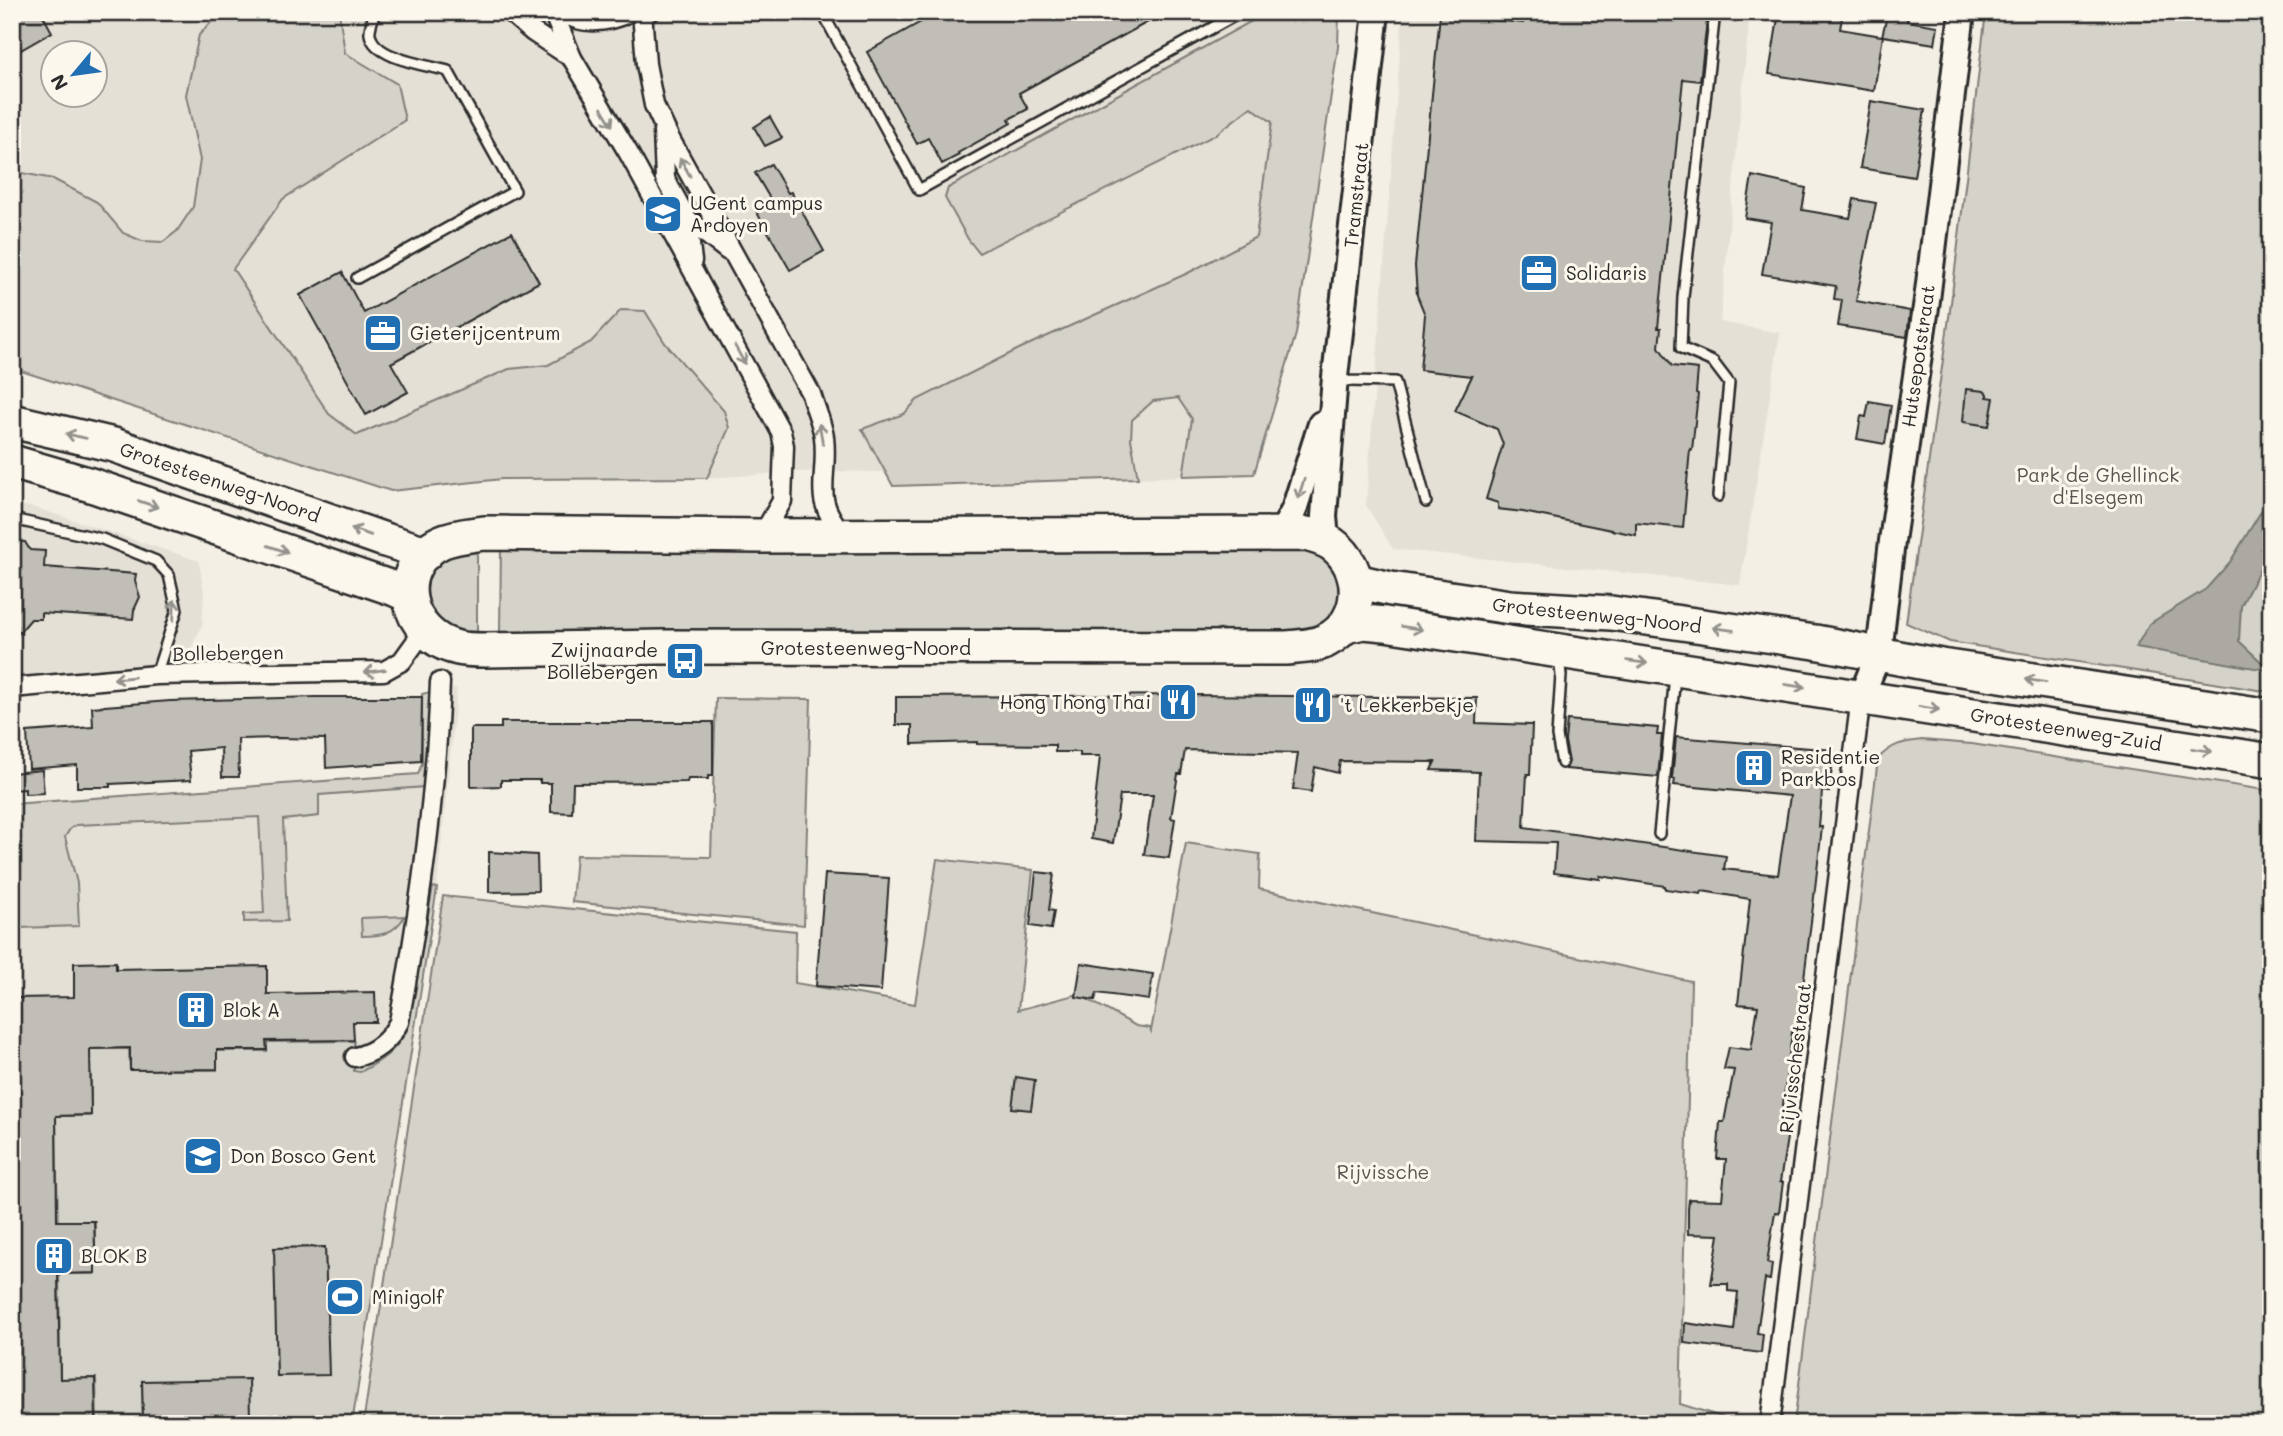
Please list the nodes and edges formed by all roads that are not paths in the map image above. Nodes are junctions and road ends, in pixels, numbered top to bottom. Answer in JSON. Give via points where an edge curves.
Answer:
{"nodes":[{"id":1,"x":375,"y":12,"type":"edge"},
{"id":2,"x":510,"y":12,"type":"edge"},
{"id":3,"x":553,"y":12,"type":"edge"},
{"id":4,"x":561,"y":12,"type":"edge"},
{"id":5,"x":822,"y":12,"type":"edge"},
{"id":6,"x":1241,"y":12,"type":"edge"},
{"id":7,"x":1376,"y":12,"type":"edge"},
{"id":8,"x":1715,"y":12,"type":"edge"},
{"id":9,"x":1962,"y":12,"type":"edge"},
{"id":10,"x":643,"y":14,"type":"edge"},
{"id":11,"x":572,"y":58,"type":"junction"},
{"id":12,"x":663,"y":124,"type":"junction"},
{"id":13,"x":628,"y":152,"type":"junction"},
{"id":14,"x":664,"y":179,"type":"junction"},
{"id":15,"x":687,"y":219,"type":"junction"},
{"id":16,"x":734,"y":256,"type":"junction"},
{"id":17,"x":693,"y":271,"type":"junction"},
{"id":18,"x":357,"y":278,"type":"dead end"},
{"id":19,"x":1335,"y":377,"type":"junction"},
{"id":20,"x":12,"y":421,"type":"edge"},
{"id":21,"x":12,"y":462,"type":"edge"},
{"id":22,"x":1718,"y":496,"type":"dead end"},
{"id":23,"x":1426,"y":502,"type":"dead end"},
{"id":24,"x":12,"y":519,"type":"edge"},
{"id":25,"x":1281,"y":534,"type":"junction"},
{"id":26,"x":762,"y":536,"type":"junction"},
{"id":27,"x":844,"y":536,"type":"junction"},
{"id":28,"x":1326,"y":540,"type":"junction"},
{"id":29,"x":426,"y":553,"type":"junction"},
{"id":30,"x":1356,"y":581,"type":"junction"},
{"id":31,"x":408,"y":595,"type":"junction"},
{"id":32,"x":1345,"y":626,"type":"junction"},
{"id":33,"x":425,"y":629,"type":"junction"},
{"id":34,"x":1558,"y":650,"type":"junction"},
{"id":35,"x":1879,"y":653,"type":"junction"},
{"id":36,"x":1676,"y":668,"type":"junction"},
{"id":37,"x":156,"y":675,"type":"junction"},
{"id":38,"x":440,"y":682,"type":"dead end"},
{"id":39,"x":12,"y":688,"type":"edge"},
{"id":40,"x":1861,"y":697,"type":"junction"},
{"id":41,"x":2271,"y":716,"type":"edge"},
{"id":42,"x":2271,"y":761,"type":"edge"},
{"id":43,"x":1562,"y":762,"type":"dead end"},
{"id":44,"x":1659,"y":834,"type":"dead end"},
{"id":45,"x":355,"y":1057,"type":"dead end"},
{"id":46,"x":1770,"y":1424,"type":"edge"}],
"edges":[{"from":1,"to":18,"type":"lane","via":[[370,32],[374,46],[386,54],[448,71],[515,191]]},
{"from":2,"to":11,"type":"street"},
{"from":3,"to":11,"type":"street"},
{"from":4,"to":10,"type":"street","via":[[591,22]]},
{"from":5,"to":6,"type":"lane","via":[[919,190]]},
{"from":7,"to":19,"type":"main road","name":"Tramstraat"},
{"from":8,"to":22,"type":"lane","via":[[1681,348],[1713,362],[1729,383]]},
{"from":9,"to":35,"type":"main road","name":"Hutsepotstraat"},
{"from":10,"to":12,"type":"street","via":[[646,64]]},
{"from":11,"to":13,"type":"street","one_way":true},
{"from":12,"to":14,"type":"street"},
{"from":16,"to":12,"type":"street","one_way":true},
{"from":13,"to":14,"type":"street"},
{"from":13,"to":17,"type":"street"},
{"from":14,"to":15,"type":"street"},
{"from":15,"to":16,"type":"street"},
{"from":15,"to":17,"type":"street"},
{"from":27,"to":16,"type":"street","one_way":true,"via":[[824,502],[824,436],[811,394]]},
{"from":17,"to":26,"type":"street","one_way":true,"via":[[781,432],[782,501]]},
{"from":19,"to":23,"type":"lane","via":[[1395,382]]},
{"from":19,"to":25,"type":"main road","name":"Tramstraat","one_way":true,"via":[[1294,510]]},
{"from":19,"to":28,"type":"main road","name":"Tramstraat"},
{"from":29,"to":20,"type":"highway","name":"Grotesteenweg-Noord","one_way":true,"via":[[114,445]]},
{"from":21,"to":31,"type":"highway","one_way":true},
{"from":37,"to":24,"type":"lane","one_way":true,"via":[[177,610],[169,575],[156,561],[102,539]]},
{"from":25,"to":27,"type":"highway"},
{"from":25,"to":28,"type":"highway"},
{"from":26,"to":27,"type":"highway"},
{"from":26,"to":29,"type":"highway","via":[[484,533],[440,542]]},
{"from":28,"to":30,"type":"highway","via":[[1344,555]]},
{"from":29,"to":31,"type":"highway","via":[[411,575]]},
{"from":30,"to":32,"type":"highway","via":[[1357,597]]},
{"from":35,"to":30,"type":"highway","name":"Grotesteenweg-Noord","one_way":true,"via":[[1611,613],[1510,607]]},
{"from":31,"to":33,"type":"highway","via":[[413,614]]},
{"from":32,"to":33,"type":"highway","name":"Grotesteenweg-Noord","via":[[1314,646],[1284,648],[485,650],[457,648]]},
{"from":32,"to":34,"type":"highway","name":"Grotesteenweg-Noord","one_way":true,"via":[[1364,622]]},
{"from":33,"to":37,"type":"street","name":"Bollebergen","one_way":true,"via":[[402,661],[384,671]]},
{"from":34,"to":36,"type":"highway","name":"Grotesteenweg-Noord","one_way":true},
{"from":34,"to":43,"type":"lane"},
{"from":35,"to":40,"type":"main road","name":"Hutsepotstraat"},
{"from":41,"to":35,"type":"highway","one_way":true},
{"from":36,"to":40,"type":"highway","name":"Grotesteenweg-Noord","one_way":true},
{"from":36,"to":44,"type":"lane"},
{"from":37,"to":39,"type":"street","name":"Bollebergen","one_way":true},
{"from":38,"to":45,"type":"street","via":[[437,765],[418,919],[399,1022],[382,1044]]},
{"from":40,"to":42,"type":"highway","name":"Grotesteenweg-Zuid","one_way":true},
{"from":40,"to":46,"type":"street","name":"Rijvisschestraat"}]}
